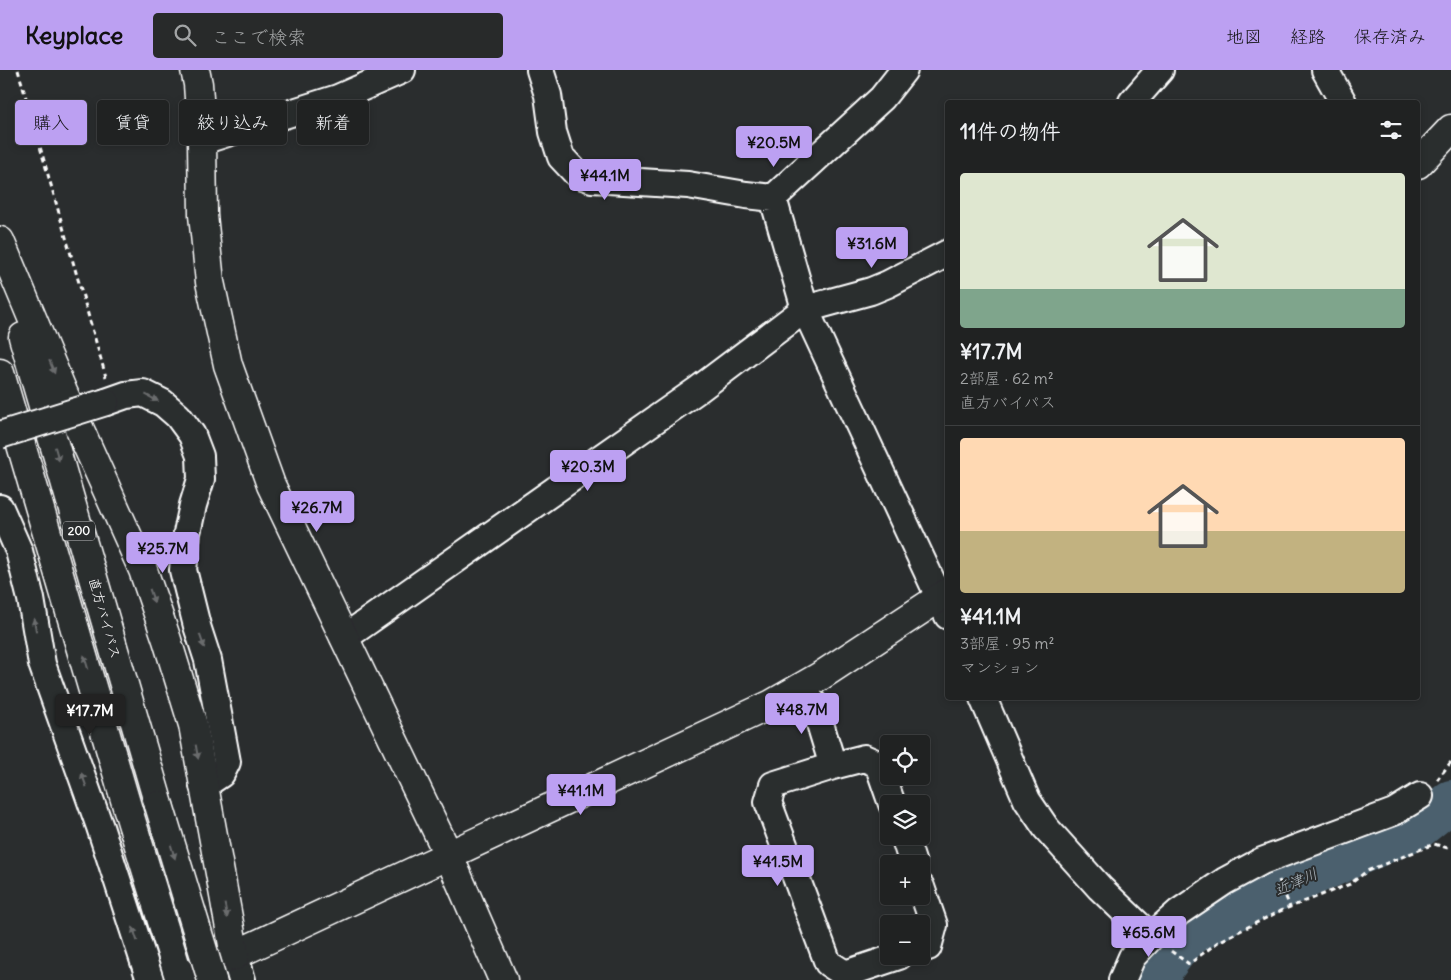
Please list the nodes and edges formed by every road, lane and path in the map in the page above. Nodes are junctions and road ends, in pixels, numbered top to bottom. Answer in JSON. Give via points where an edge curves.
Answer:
{"nodes":[{"id":1,"x":18,"y":70,"type":"edge"},
{"id":2,"x":195,"y":70,"type":"edge"},
{"id":3,"x":402,"y":70,"type":"edge"},
{"id":4,"x":540,"y":70,"type":"edge"},
{"id":5,"x":904,"y":70,"type":"edge"},
{"id":6,"x":1160,"y":70,"type":"edge"},
{"id":7,"x":1325,"y":70,"type":"edge"},
{"id":8,"x":199,"y":100,"type":"edge"},
{"id":9,"x":1134,"y":100,"type":"edge"},
{"id":10,"x":1342,"y":100,"type":"edge"},
{"id":11,"x":287,"y":114,"type":"edge"},
{"id":12,"x":1451,"y":129,"type":"edge"},
{"id":13,"x":202,"y":145,"type":"edge"},
{"id":14,"x":1420,"y":162,"type":"edge"},
{"id":15,"x":773,"y":198,"type":"junction"},
{"id":16,"x":0,"y":241,"type":"edge"},
{"id":17,"x":945,"y":255,"type":"edge"},
{"id":18,"x":0,"y":256,"type":"edge"},
{"id":19,"x":805,"y":309,"type":"junction"},
{"id":20,"x":0,"y":373,"type":"edge"},
{"id":21,"x":109,"y":401,"type":"junction"},
{"id":22,"x":0,"y":413,"type":"edge"},
{"id":23,"x":0,"y":435,"type":"edge"},
{"id":24,"x":0,"y":508,"type":"edge"},
{"id":25,"x":56,"y":562,"type":"junction"},
{"id":26,"x":945,"y":602,"type":"edge"},
{"id":27,"x":344,"y":638,"type":"junction"},
{"id":28,"x":799,"y":688,"type":"junction"},
{"id":29,"x":983,"y":700,"type":"edge"},
{"id":30,"x":834,"y":766,"type":"junction"},
{"id":31,"x":203,"y":786,"type":"junction"},
{"id":32,"x":889,"y":795,"type":"edge"},
{"id":33,"x":1420,"y":796,"type":"dead end"},
{"id":34,"x":1451,"y":849,"type":"edge"},
{"id":35,"x":448,"y":854,"type":"junction"},
{"id":36,"x":927,"y":905,"type":"edge"},
{"id":37,"x":1151,"y":937,"type":"junction"},
{"id":38,"x":930,"y":940,"type":"edge"},
{"id":39,"x":880,"y":963,"type":"edge"},
{"id":40,"x":1189,"y":964,"type":"dead end"},
{"id":41,"x":238,"y":968,"type":"edge"},
{"id":42,"x":150,"y":980,"type":"edge"},
{"id":43,"x":180,"y":980,"type":"edge"},
{"id":44,"x":212,"y":980,"type":"edge"},
{"id":45,"x":503,"y":980,"type":"edge"},
{"id":46,"x":1122,"y":980,"type":"edge"}],
"edges":[{"from":1,"to":21,"type":"path"},
{"from":2,"to":8,"type":"main road"},
{"from":3,"to":11,"type":"street","via":[[338,98]]},
{"from":4,"to":15,"type":"street","via":[[561,156],[577,174],[592,180],[688,185]]},
{"from":5,"to":15,"type":"street","via":[[882,98]]},
{"from":6,"to":9,"type":"street"},
{"from":7,"to":10,"type":"street"},
{"from":12,"to":14,"type":"main road"},
{"from":13,"to":27,"type":"main road","via":[[203,215],[210,282],[228,365],[271,485]]},
{"from":15,"to":19,"type":"street"},
{"from":16,"to":31,"type":"main road","one_way":true,"via":[[62,392],[142,570],[192,725]]},
{"from":17,"to":19,"type":"street","via":[[880,288]]},
{"from":18,"to":44,"type":"main road","name":"直方バイパス","number":"200","one_way":true,"bridge":true},
{"from":19,"to":26,"type":"street"},
{"from":19,"to":27,"type":"street","via":[[699,389]]},
{"from":20,"to":25,"type":"main road","number":"200"},
{"from":21,"to":23,"type":"street","bridge":true},
{"from":21,"to":31,"type":"street","one_way":true,"via":[[143,393],[163,403],[192,435],[200,456],[201,479],[187,533],[183,570],[208,660],[227,762],[220,774]]},
{"from":22,"to":25,"type":"main road"},
{"from":42,"to":24,"type":"street","one_way":true,"via":[[42,664],[19,551]]},
{"from":43,"to":25,"type":"main road","number":"200","one_way":true},
{"from":26,"to":28,"type":"main road"},
{"from":27,"to":35,"type":"main road"},
{"from":28,"to":30,"type":"street","via":[[814,704]]},
{"from":28,"to":35,"type":"main road","via":[[772,704]]},
{"from":29,"to":37,"type":"street","via":[[1027,800],[1046,828],[1100,888]]},
{"from":30,"to":32,"type":"street","via":[[864,758],[878,764]]},
{"from":30,"to":39,"type":"street","via":[[773,785],[768,802],[828,963],[845,974]]},
{"from":31,"to":41,"type":"main road","one_way":true},
{"from":33,"to":37,"type":"street","via":[[1394,812],[1262,861],[1179,912]]},
{"from":34,"to":40,"type":"path","via":[[1434,844],[1367,872],[1350,884],[1290,907],[1218,942]]},
{"from":35,"to":41,"type":"main road"},
{"from":35,"to":45,"type":"main road"},
{"from":36,"to":38,"type":"street","via":[[934,925]]},
{"from":37,"to":46,"type":"street","via":[[1132,957]]},
{"from":41,"to":43,"type":"main road"}]}
